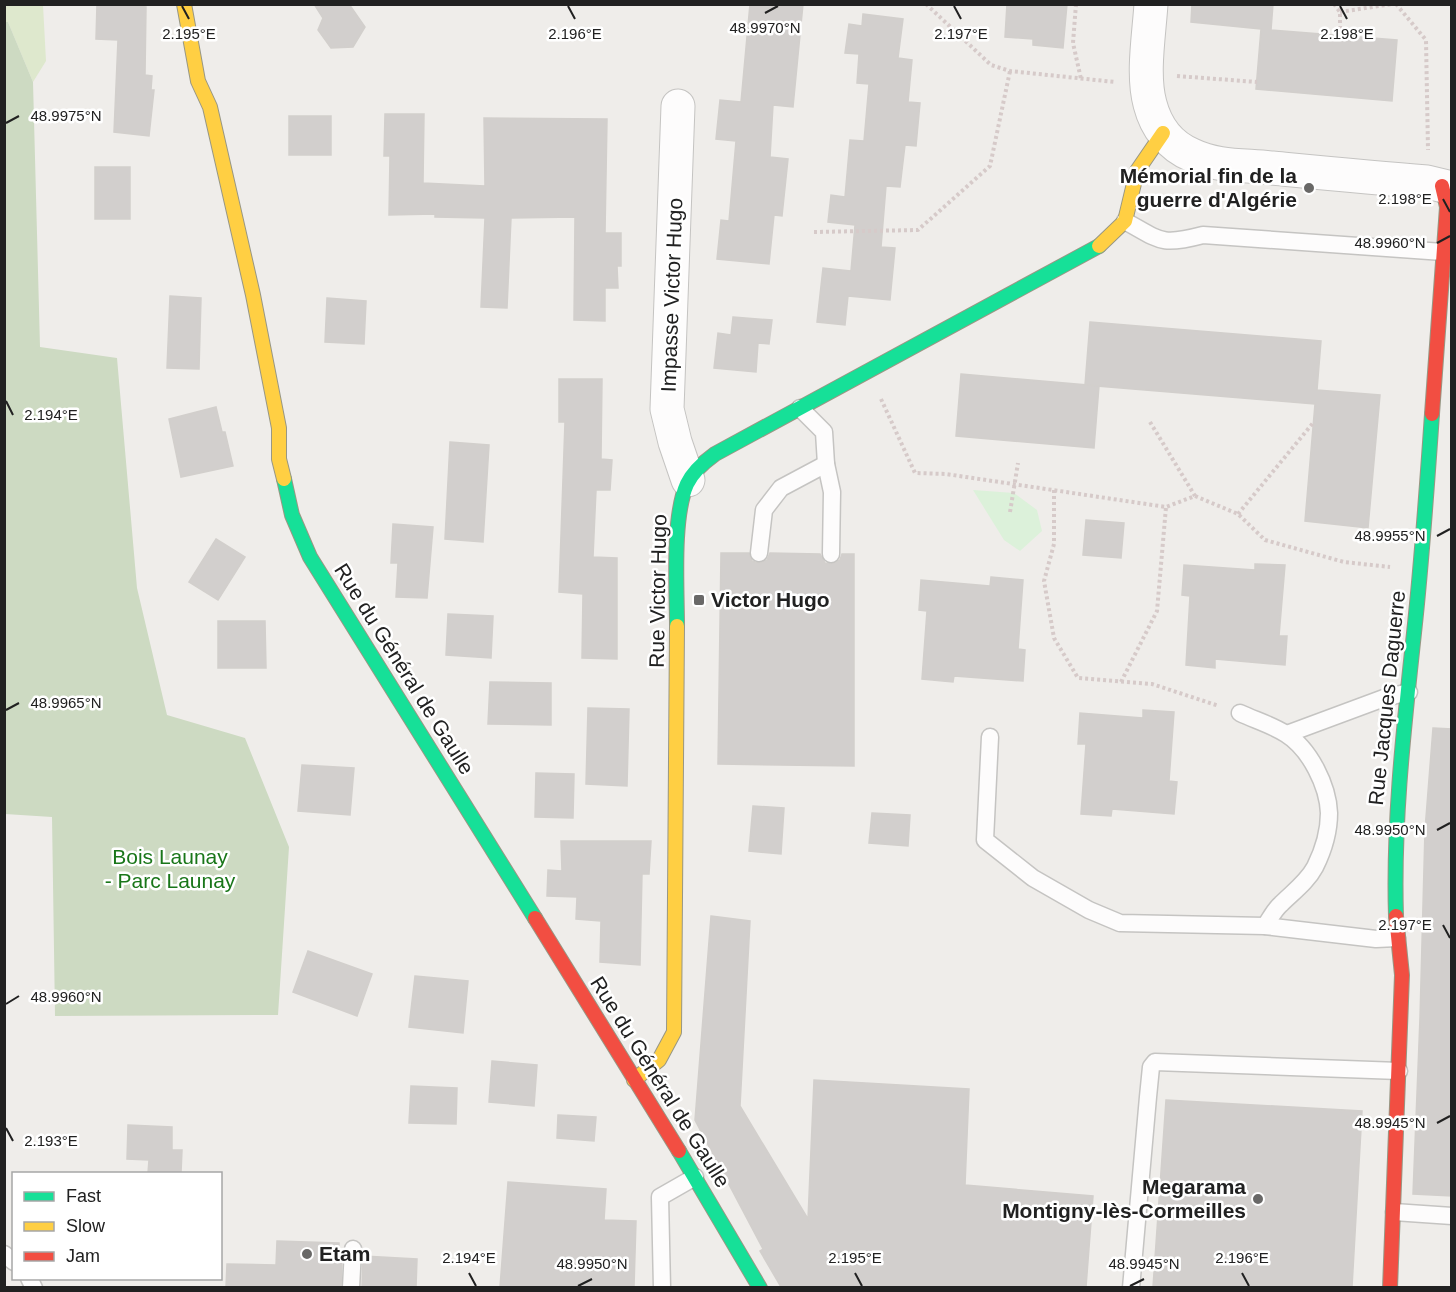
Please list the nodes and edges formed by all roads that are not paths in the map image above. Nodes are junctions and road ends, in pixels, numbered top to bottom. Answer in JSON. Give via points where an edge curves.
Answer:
{"nodes":[{"id":1,"x":184,"y":4,"type":"edge"},
{"id":2,"x":1151,"y":4,"type":"edge"},
{"id":3,"x":678,"y":106,"type":"dead end"},
{"id":4,"x":1163,"y":134,"type":"junction"},
{"id":5,"x":1448,"y":185,"type":"edge"},
{"id":6,"x":1125,"y":221,"type":"junction"},
{"id":7,"x":1443,"y":252,"type":"junction"},
{"id":8,"x":800,"y":408,"type":"junction"},
{"id":9,"x":826,"y":464,"type":"junction"},
{"id":10,"x":688,"y":480,"type":"junction"},
{"id":11,"x":759,"y":553,"type":"dead end"},
{"id":12,"x":831,"y":554,"type":"dead end"},
{"id":13,"x":1409,"y":692,"type":"junction"},
{"id":14,"x":1240,"y":713,"type":"road end"},
{"id":15,"x":1287,"y":735,"type":"junction"},
{"id":16,"x":990,"y":737,"type":"dead end"},
{"id":17,"x":1265,"y":926,"type":"junction"},
{"id":18,"x":1397,"y":938,"type":"junction"},
{"id":19,"x":1399,"y":1071,"type":"junction"},
{"id":20,"x":634,"y":1080,"type":"junction"},
{"id":21,"x":695,"y":1177,"type":"junction"},
{"id":22,"x":1394,"y":1212,"type":"junction"},
{"id":23,"x":1452,"y":1216,"type":"edge"},
{"id":24,"x":353,"y":1249,"type":"dead end"},
{"id":25,"x":351,"y":1287,"type":"edge"},
{"id":26,"x":662,"y":1287,"type":"edge"},
{"id":27,"x":760,"y":1287,"type":"edge"},
{"id":28,"x":1131,"y":1287,"type":"edge"},
{"id":29,"x":1390,"y":1287,"type":"edge"}],
"edges":[{"from":1,"to":20,"type":"street","name":"Rue du Général de Gaulle","via":[[198,81],[210,107],[253,295],[279,428],[279,459],[292,515],[310,557]]},
{"from":2,"to":4,"type":"street","via":[[1146,80],[1150,105]]},
{"from":3,"to":10,"type":"street","name":"Impasse Victor Hugo","via":[[668,409]]},
{"from":4,"to":5,"type":"street","via":[[1175,146],[1210,162]]},
{"from":4,"to":6,"type":"street","via":[[1137,171]]},
{"from":5,"to":7,"type":"street","name":"Rue Jacques Daguerre"},
{"from":6,"to":7,"type":"lane","via":[[1160,241],[1177,242],[1203,235]]},
{"from":6,"to":8,"type":"street","name":"Rue Victor Hugo","via":[[1080,258]]},
{"from":7,"to":13,"type":"street","name":"Rue Jacques Daguerre"},
{"from":8,"to":9,"type":"lane","via":[[824,432]]},
{"from":8,"to":10,"type":"street","name":"Rue Victor Hugo","via":[[715,454]]},
{"from":9,"to":11,"type":"lane","via":[[781,488],[764,510]]},
{"from":9,"to":12,"type":"lane","via":[[832,492]]},
{"from":10,"to":20,"type":"street","name":"Rue Victor Hugo","via":[[678,523],[674,1032],[656,1066]]},
{"from":13,"to":15,"type":"lane"},
{"from":13,"to":18,"type":"street","name":"Rue Jacques Daguerre","via":[[1395,853]]},
{"from":14,"to":15,"type":"lane"},
{"from":15,"to":17,"type":"lane","via":[[1303,749],[1314,767],[1329,812],[1326,837],[1315,867]]},
{"from":16,"to":17,"type":"lane","via":[[985,840],[1033,878],[1120,923]]},
{"from":17,"to":18,"type":"lane"},
{"from":18,"to":19,"type":"street","name":"Rue Jacques Daguerre","via":[[1402,975]]},
{"from":19,"to":22,"type":"street","name":"Rue Jacques Daguerre"},
{"from":19,"to":28,"type":"lane","via":[[1155,1062],[1151,1067]]},
{"from":20,"to":21,"type":"street","name":"Rue du Général de Gaulle"},
{"from":21,"to":26,"type":"lane","via":[[660,1197]]},
{"from":21,"to":27,"type":"street","name":"Rue du Général de Gaulle"},
{"from":22,"to":23,"type":"lane"},
{"from":22,"to":29,"type":"street","name":"Rue Jacques Daguerre"},
{"from":24,"to":25,"type":"lane"}]}
